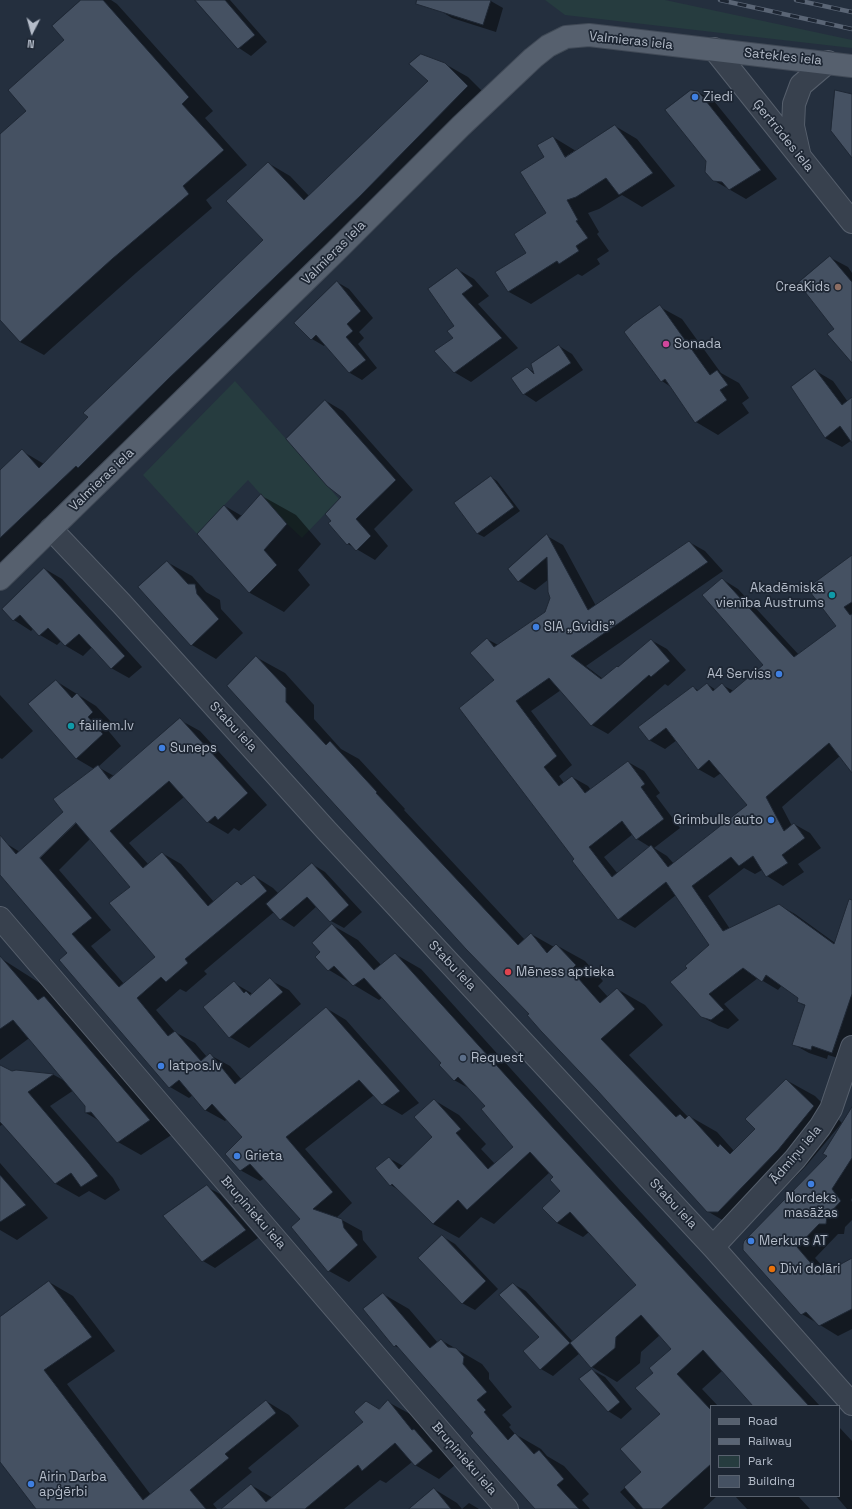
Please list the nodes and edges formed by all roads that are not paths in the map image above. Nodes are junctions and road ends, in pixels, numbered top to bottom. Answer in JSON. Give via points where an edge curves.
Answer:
{"nodes":[{"id":1,"x":714,"y":49,"type":"junction"},
{"id":2,"x":828,"y":62,"type":"junction"},
{"id":3,"x":852,"y":66,"type":"edge"},
{"id":4,"x":800,"y":156,"type":"junction"},
{"id":5,"x":852,"y":222,"type":"edge"},
{"id":6,"x":51,"y":529,"type":"junction"},
{"id":7,"x":0,"y":579,"type":"edge"},
{"id":8,"x":0,"y":918,"type":"edge"},
{"id":9,"x":852,"y":1047,"type":"edge"},
{"id":10,"x":713,"y":1247,"type":"junction"},
{"id":11,"x":852,"y":1404,"type":"edge"},
{"id":12,"x":507,"y":1509,"type":"edge"}],
"edges":[{"from":1,"to":2,"type":"main road","name":"Satekles iela"},
{"from":1,"to":4,"type":"street","name":"Ģertrūdes iela"},
{"from":1,"to":6,"type":"main road","name":"Valmieras iela","via":[[590,35],[566,37],[548,46],[461,126],[347,241]]},
{"from":2,"to":3,"type":"main road","name":"Satekles iela"},
{"from":2,"to":4,"type":"street","via":[[801,85],[794,104],[794,126]]},
{"from":4,"to":5,"type":"street","name":"Ģertrūdes iela"},
{"from":6,"to":7,"type":"main road","name":"Valmieras iela"},
{"from":6,"to":10,"type":"street","name":"Stabu iela"},
{"from":8,"to":12,"type":"street","name":"Bruņinieku iela"},
{"from":9,"to":10,"type":"street","name":"Ādmiņu iela","via":[[831,1109],[820,1127],[795,1159]]},
{"from":10,"to":11,"type":"street","name":"Stabu iela"}]}
